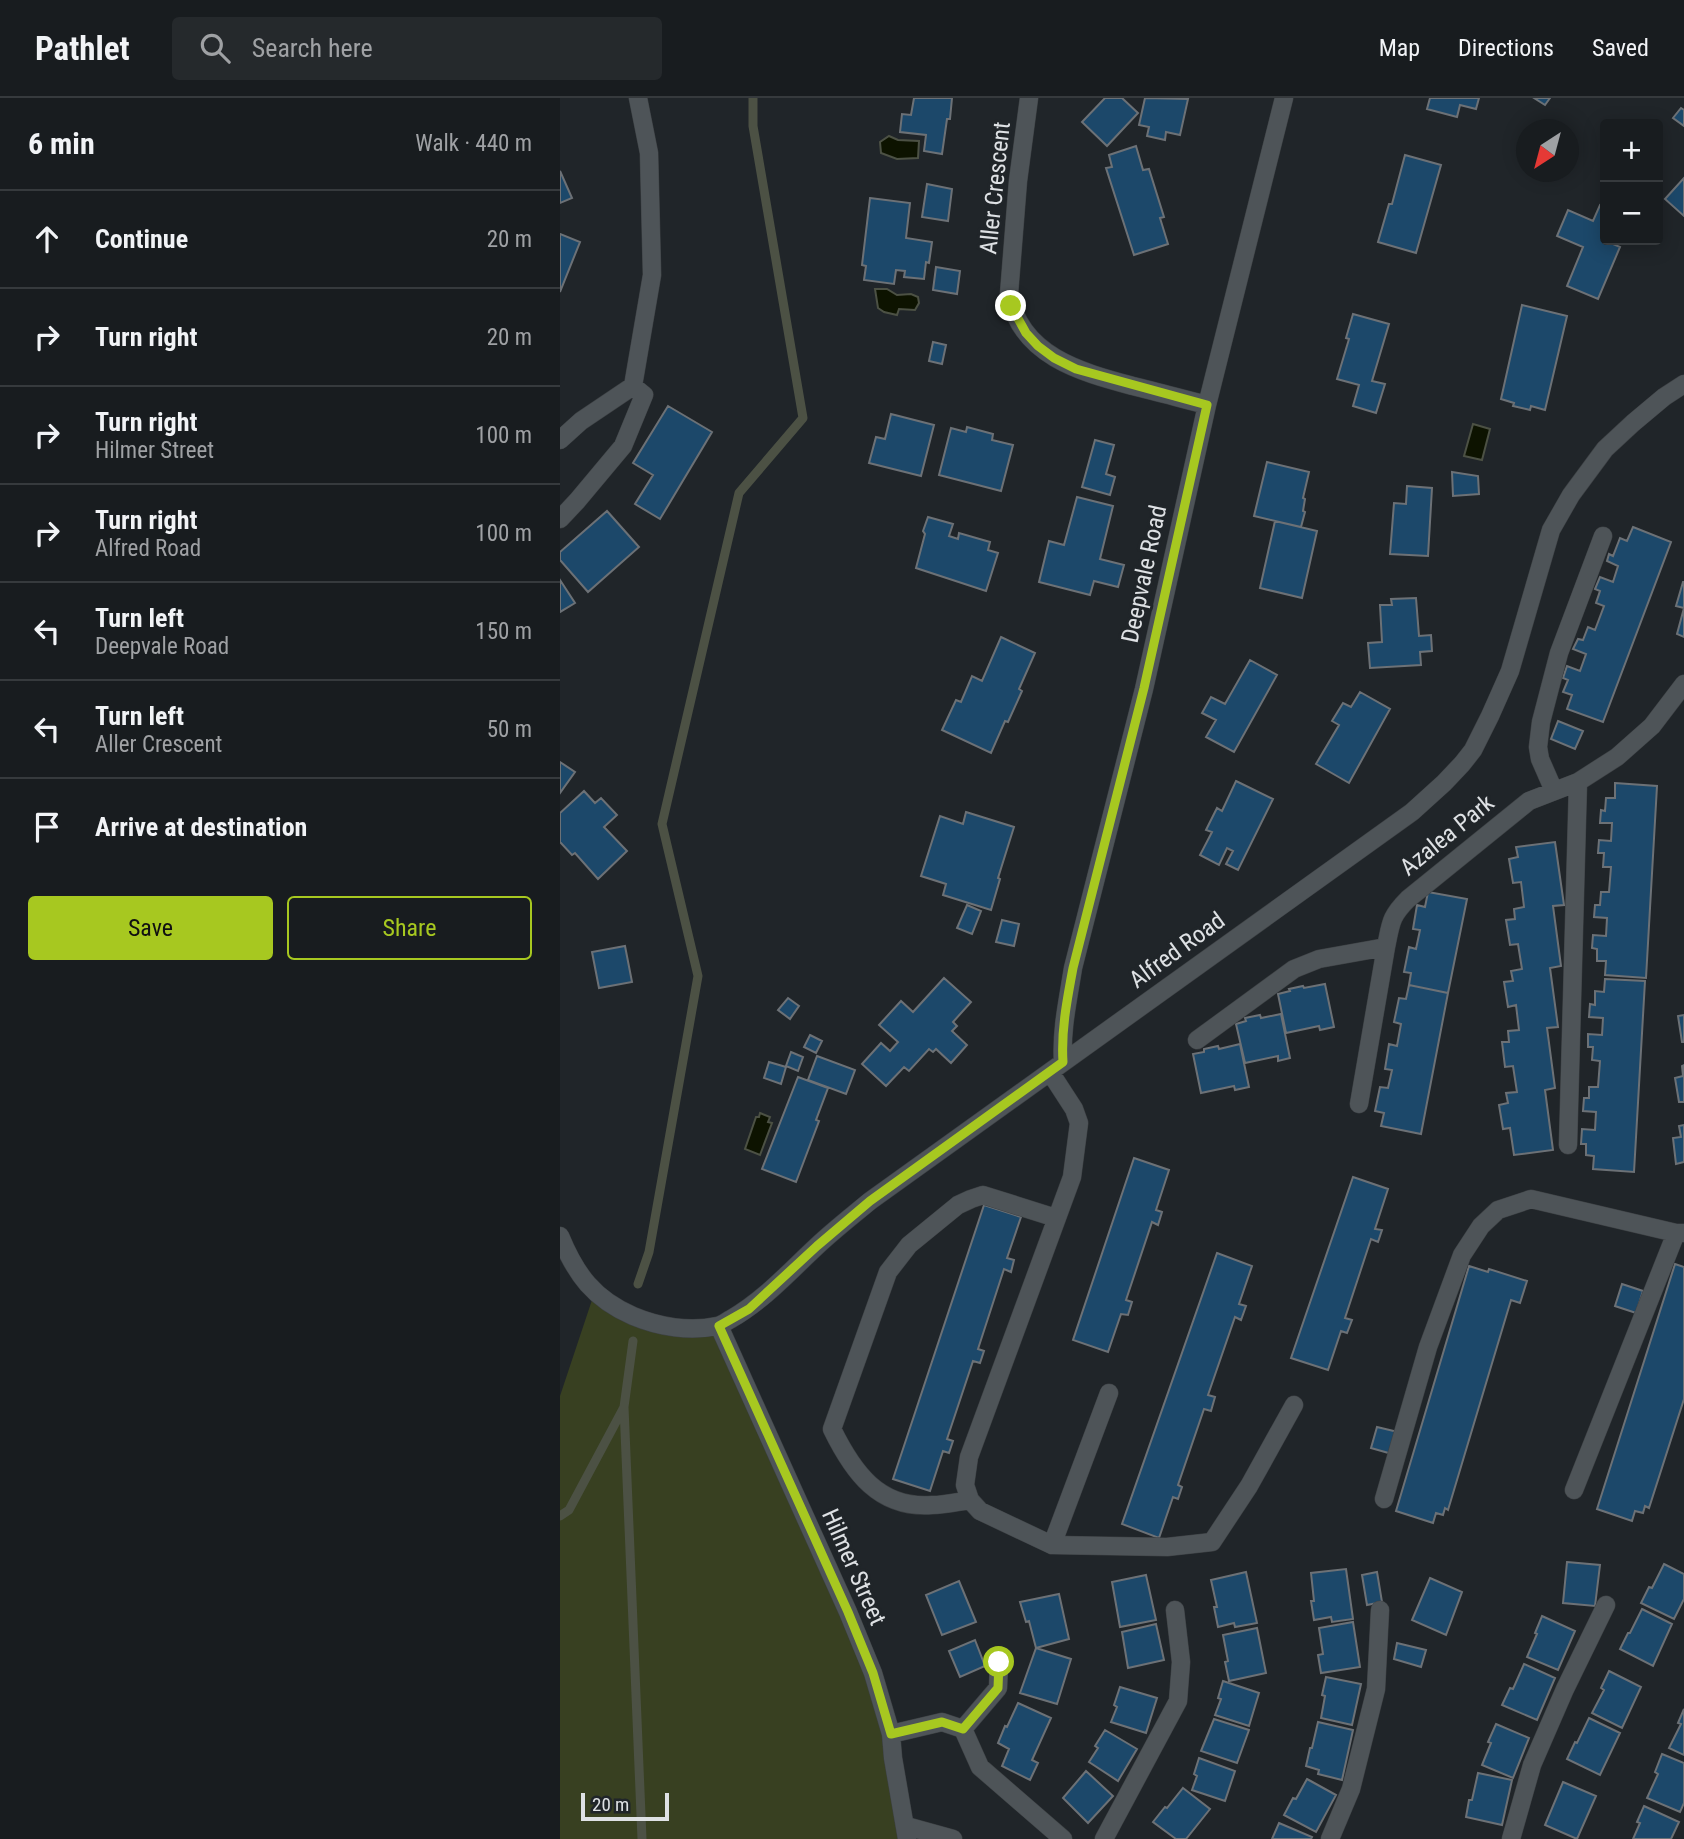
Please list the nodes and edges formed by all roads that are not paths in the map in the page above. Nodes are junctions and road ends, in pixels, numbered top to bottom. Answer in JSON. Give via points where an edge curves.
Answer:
{"nodes":[{"id":1,"x":638,"y":98,"type":"edge"},
{"id":2,"x":1029,"y":98,"type":"edge"},
{"id":3,"x":1284,"y":98,"type":"edge"},
{"id":4,"x":1684,"y":384,"type":"edge"},
{"id":5,"x":633,"y":386,"type":"junction"},
{"id":6,"x":1207,"y":405,"type":"junction"},
{"id":7,"x":560,"y":440,"type":"edge"},
{"id":8,"x":560,"y":519,"type":"edge"},
{"id":9,"x":1603,"y":536,"type":"dead end"},
{"id":10,"x":1684,"y":684,"type":"edge"},
{"id":11,"x":1578,"y":782,"type":"junction"},
{"id":12,"x":1554,"y":791,"type":"junction"},
{"id":13,"x":1386,"y":947,"type":"junction"},
{"id":14,"x":1197,"y":1040,"type":"dead end"},
{"id":15,"x":1057,"y":1067,"type":"junction"},
{"id":16,"x":1359,"y":1104,"type":"dead end"},
{"id":17,"x":1568,"y":1145,"type":"dead end"},
{"id":18,"x":1056,"y":1218,"type":"junction"},
{"id":19,"x":1680,"y":1233,"type":"edge"},
{"id":20,"x":560,"y":1236,"type":"edge"},
{"id":21,"x":719,"y":1326,"type":"junction"},
{"id":22,"x":1109,"y":1393,"type":"dead end"},
{"id":23,"x":1294,"y":1405,"type":"dead end"},
{"id":24,"x":1574,"y":1490,"type":"dead end"},
{"id":25,"x":1384,"y":1499,"type":"dead end"},
{"id":26,"x":970,"y":1500,"type":"junction"},
{"id":27,"x":1052,"y":1545,"type":"junction"},
{"id":28,"x":1606,"y":1605,"type":"dead end"},
{"id":29,"x":1175,"y":1610,"type":"dead end"},
{"id":30,"x":1380,"y":1610,"type":"dead end"},
{"id":31,"x":999,"y":1662,"type":"dead end"},
{"id":32,"x":963,"y":1729,"type":"junction"},
{"id":33,"x":891,"y":1734,"type":"junction"},
{"id":34,"x":907,"y":1833,"type":"edge"},
{"id":35,"x":953,"y":1839,"type":"edge"},
{"id":36,"x":1063,"y":1839,"type":"edge"},
{"id":37,"x":1104,"y":1839,"type":"edge"},
{"id":38,"x":1330,"y":1839,"type":"edge"},
{"id":39,"x":1511,"y":1839,"type":"edge"}],
"edges":[{"from":1,"to":5,"type":"street","via":[[649,153],[652,275]]},
{"from":2,"to":6,"type":"street","name":"Aller Crescent","via":[[1009,294],[1017,318],[1038,346],[1076,369]]},
{"from":3,"to":6,"type":"street","name":"Deepvale Road"},
{"from":4,"to":15,"type":"street","name":"Alfred Road","via":[[1614,440],[1570,495],[1551,530],[1510,671],[1462,764],[1412,812]]},
{"from":5,"to":7,"type":"street"},
{"from":5,"to":8,"type":"street","via":[[644,395],[623,446]]},
{"from":6,"to":15,"type":"street","name":"Deepvale Road","via":[[1144,688],[1073,968]]},
{"from":9,"to":12,"type":"street","via":[[1559,653],[1541,722],[1540,759]]},
{"from":10,"to":11,"type":"street","name":"Azalea Park","via":[[1651,726],[1617,757]]},
{"from":11,"to":12,"type":"street","name":"Azalea Park"},
{"from":11,"to":17,"type":"street"},
{"from":12,"to":13,"type":"street","name":"Azalea Park","via":[[1529,801],[1408,899],[1395,912]]},
{"from":13,"to":14,"type":"street","via":[[1319,959],[1294,969]]},
{"from":13,"to":16,"type":"street","name":"Azalea Park"},
{"from":15,"to":18,"type":"street","via":[[1079,1123],[1072,1177]]},
{"from":15,"to":21,"type":"street","name":"Alfred Road","via":[[870,1201],[749,1309]]},
{"from":18,"to":26,"type":"street","via":[[970,1457],[965,1485]]},
{"from":18,"to":26,"type":"street","via":[[983,1195],[958,1205],[909,1245],[888,1272],[832,1429],[855,1470],[882,1494],[930,1506]]},
{"from":19,"to":24,"type":"street"},
{"from":19,"to":25,"type":"street","via":[[1531,1199],[1498,1210],[1462,1255],[1428,1347]]},
{"from":20,"to":21,"type":"street","name":"Alfred Road","via":[[571,1262],[594,1292],[618,1310],[664,1326]]},
{"from":21,"to":33,"type":"street","name":"Hilmer Street","via":[[848,1612]]},
{"from":22,"to":27,"type":"street"},
{"from":23,"to":27,"type":"street","via":[[1250,1486],[1212,1542],[1167,1547]]},
{"from":26,"to":27,"type":"street","via":[[980,1511]]},
{"from":28,"to":39,"type":"street","via":[[1532,1765]]},
{"from":29,"to":37,"type":"street","via":[[1181,1662],[1178,1701]]},
{"from":30,"to":38,"type":"street","via":[[1376,1689],[1351,1789]]},
{"from":31,"to":32,"type":"street","via":[[998,1688]]},
{"from":32,"to":33,"type":"street","via":[[942,1722]]},
{"from":32,"to":36,"type":"street","via":[[980,1768]]},
{"from":33,"to":34,"type":"street","name":"Hilmer Street"},
{"from":34,"to":35,"type":"street"}]}
